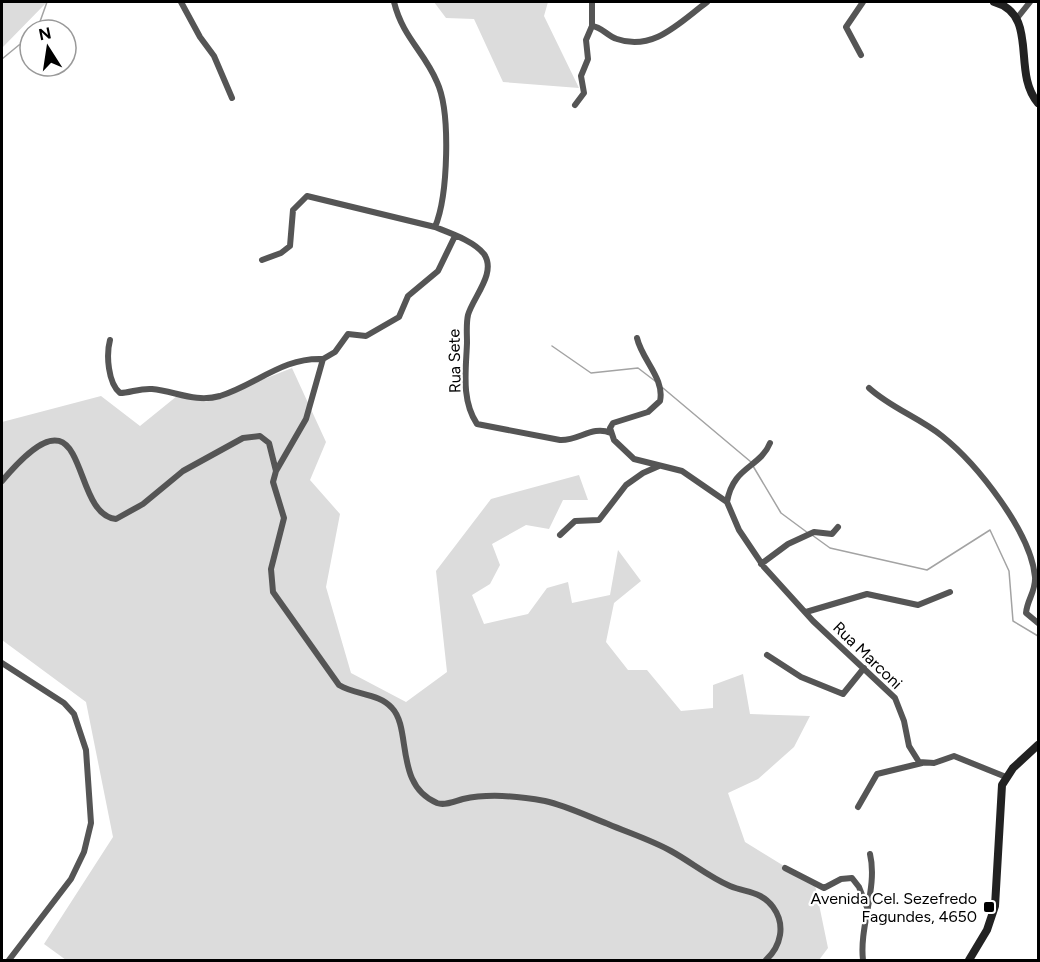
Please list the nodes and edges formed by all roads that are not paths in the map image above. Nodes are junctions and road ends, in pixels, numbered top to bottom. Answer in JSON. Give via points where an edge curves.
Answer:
{"nodes":[{"id":1,"x":182,"y":2,"type":"edge"},
{"id":2,"x":394,"y":2,"type":"edge"},
{"id":3,"x":592,"y":2,"type":"edge"},
{"id":4,"x":707,"y":2,"type":"edge"},
{"id":5,"x":864,"y":2,"type":"edge"},
{"id":6,"x":994,"y":2,"type":"edge"},
{"id":7,"x":1030,"y":2,"type":"edge"},
{"id":8,"x":1018,"y":17,"type":"junction"},
{"id":9,"x":592,"y":26,"type":"junction"},
{"id":10,"x":861,"y":55,"type":"dead end"},
{"id":11,"x":1035,"y":91,"type":"edge"},
{"id":12,"x":232,"y":98,"type":"dead end"},
{"id":13,"x":1038,"y":103,"type":"edge"},
{"id":14,"x":575,"y":105,"type":"dead end"},
{"id":15,"x":435,"y":227,"type":"junction"},
{"id":16,"x":455,"y":236,"type":"junction"},
{"id":17,"x":262,"y":260,"type":"dead end"},
{"id":18,"x":637,"y":338,"type":"dead end"},
{"id":19,"x":110,"y":340,"type":"dead end"},
{"id":20,"x":323,"y":359,"type":"junction"},
{"id":21,"x":869,"y":388,"type":"dead end"},
{"id":22,"x":611,"y":433,"type":"junction"},
{"id":23,"x":770,"y":443,"type":"dead end"},
{"id":24,"x":660,"y":466,"type":"junction"},
{"id":25,"x":276,"y":471,"type":"junction"},
{"id":26,"x":2,"y":481,"type":"edge"},
{"id":27,"x":727,"y":502,"type":"junction"},
{"id":28,"x":838,"y":526,"type":"dead end"},
{"id":29,"x":560,"y":535,"type":"dead end"},
{"id":30,"x":761,"y":564,"type":"junction"},
{"id":31,"x":950,"y":592,"type":"dead end"},
{"id":32,"x":806,"y":612,"type":"junction"},
{"id":33,"x":1038,"y":623,"type":"edge"},
{"id":34,"x":767,"y":655,"type":"dead end"},
{"id":35,"x":2,"y":663,"type":"edge"},
{"id":36,"x":864,"y":668,"type":"junction"},
{"id":37,"x":1038,"y":745,"type":"edge"},
{"id":38,"x":921,"y":763,"type":"junction"},
{"id":39,"x":1006,"y":777,"type":"junction"},
{"id":40,"x":858,"y":807,"type":"dead end"},
{"id":41,"x":870,"y":854,"type":"dead end"},
{"id":42,"x":785,"y":868,"type":"dead end"},
{"id":43,"x":868,"y":909,"type":"junction"},
{"id":44,"x":9,"y":960,"type":"edge"},
{"id":45,"x":766,"y":960,"type":"edge"},
{"id":46,"x":863,"y":960,"type":"edge"},
{"id":47,"x":969,"y":960,"type":"edge"}],
"edges":[{"from":1,"to":12,"type":"street","via":[[214,56]]},
{"from":2,"to":15,"type":"street","via":[[404,33],[438,83],[443,103],[447,181]]},
{"from":3,"to":9,"type":"street"},
{"from":4,"to":9,"type":"street","via":[[660,38],[635,43],[615,39]]},
{"from":5,"to":10,"type":"street","via":[[846,27]]},
{"from":6,"to":8,"type":"main road","via":[[1005,5]]},
{"from":7,"to":8,"type":"street"},
{"from":8,"to":11,"type":"main road","via":[[1026,73]]},
{"from":9,"to":14,"type":"street","via":[[586,40],[588,59],[581,76],[584,93]]},
{"from":11,"to":13,"type":"main road"},
{"from":15,"to":16,"type":"street","name":"Rua Sete"},
{"from":15,"to":17,"type":"street","name":"Rua Sete","via":[[307,196],[293,210],[290,246]]},
{"from":16,"to":20,"type":"street","via":[[438,271],[408,296],[399,317],[366,336],[348,334],[335,352]]},
{"from":16,"to":22,"type":"street","name":"Rua Sete","via":[[480,250],[488,265],[467,322],[465,385],[477,424],[560,440],[599,429]]},
{"from":18,"to":22,"type":"street","via":[[639,350],[660,386],[660,401],[648,412],[613,423]]},
{"from":19,"to":20,"type":"street","via":[[108,357],[113,383],[122,393],[152,389],[185,397],[220,396],[281,366]]},
{"from":20,"to":25,"type":"street","via":[[306,419]]},
{"from":21,"to":33,"type":"street","via":[[941,435],[978,470],[1014,524],[1029,557],[1035,585],[1026,613]]},
{"from":22,"to":24,"type":"street","via":[[634,459]]},
{"from":23,"to":27,"type":"street","via":[[763,456],[738,477]]},
{"from":24,"to":27,"type":"street","via":[[690,475]]},
{"from":24,"to":29,"type":"street","via":[[626,485],[599,520],[575,521]]},
{"from":25,"to":26,"type":"street","via":[[269,443],[260,436],[243,438],[183,471],[143,504],[116,519],[102,514],[95,506],[75,455],[58,442],[32,449]]},
{"from":25,"to":45,"type":"street","via":[[273,482],[284,518],[271,569],[273,592],[339,685],[391,706],[400,723],[408,766],[425,795],[442,804],[490,795],[546,801],[671,851],[730,886],[755,892],[773,906],[781,932],[778,945]]},
{"from":27,"to":30,"type":"street","name":"Rua Marconi"},
{"from":28,"to":30,"type":"street","via":[[832,534],[817,531],[788,544]]},
{"from":30,"to":32,"type":"street","name":"Rua Marconi"},
{"from":31,"to":32,"type":"street","via":[[918,605],[867,594]]},
{"from":32,"to":36,"type":"street","name":"Rua Marconi"},
{"from":34,"to":36,"type":"street","via":[[811,681],[843,694]]},
{"from":35,"to":44,"type":"street","via":[[74,714],[86,750],[91,823],[84,852],[71,879]]},
{"from":36,"to":38,"type":"street","name":"Rua Marconi","via":[[895,698],[909,746]]},
{"from":37,"to":39,"type":"main road"},
{"from":38,"to":39,"type":"street","via":[[954,756]]},
{"from":38,"to":40,"type":"street","via":[[878,774]]},
{"from":39,"to":47,"type":"main road","via":[[1000,795],[995,906],[987,930]]},
{"from":41,"to":43,"type":"street"},
{"from":42,"to":43,"type":"street","via":[[824,888],[852,878]]},
{"from":43,"to":46,"type":"street","via":[[862,937]]}]}
